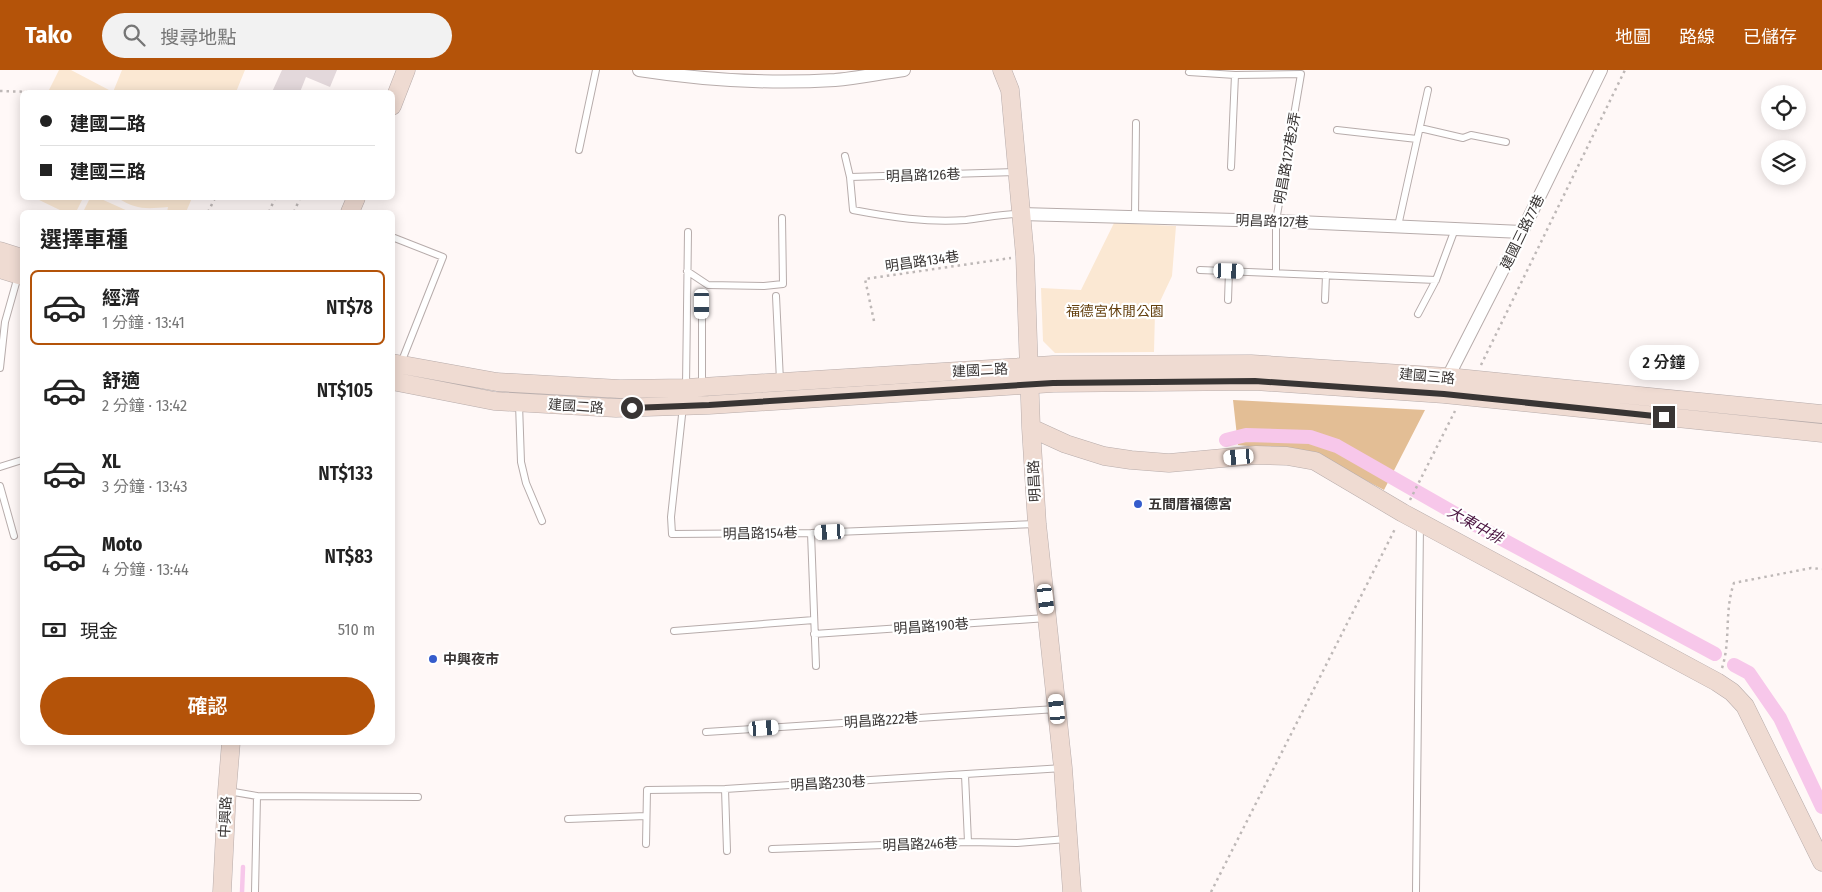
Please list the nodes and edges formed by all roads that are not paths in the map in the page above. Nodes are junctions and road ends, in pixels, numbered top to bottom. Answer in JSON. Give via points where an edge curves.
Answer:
{"nodes":[{"id":1,"x":406,"y":70,"type":"edge"},
{"id":2,"x":596,"y":70,"type":"edge"},
{"id":3,"x":639,"y":70,"type":"edge"},
{"id":4,"x":904,"y":70,"type":"edge"},
{"id":5,"x":1002,"y":70,"type":"edge"},
{"id":6,"x":1190,"y":70,"type":"edge"},
{"id":7,"x":1601,"y":70,"type":"edge"},
{"id":8,"x":1235,"y":75,"type":"junction"},
{"id":9,"x":1428,"y":90,"type":"dead end"},
{"id":10,"x":395,"y":98,"type":"edge"},
{"id":11,"x":1136,"y":123,"type":"dead end"},
{"id":12,"x":1420,"y":128,"type":"junction"},
{"id":13,"x":1338,"y":130,"type":"dead end"},
{"id":14,"x":1417,"y":140,"type":"junction"},
{"id":15,"x":1506,"y":142,"type":"dead end"},
{"id":16,"x":579,"y":150,"type":"dead end"},
{"id":17,"x":845,"y":156,"type":"dead end"},
{"id":18,"x":1231,"y":167,"type":"dead end"},
{"id":19,"x":1018,"y":172,"type":"junction"},
{"id":20,"x":850,"y":177,"type":"junction"},
{"id":21,"x":1021,"y":214,"type":"junction"},
{"id":22,"x":1135,"y":216,"type":"junction"},
{"id":23,"x":782,"y":218,"type":"dead end"},
{"id":24,"x":1276,"y":221,"type":"junction"},
{"id":25,"x":1398,"y":226,"type":"junction"},
{"id":26,"x":1455,"y":229,"type":"junction"},
{"id":27,"x":688,"y":232,"type":"dead end"},
{"id":28,"x":1522,"y":232,"type":"junction"},
{"id":29,"x":395,"y":237,"type":"edge"},
{"id":30,"x":0,"y":251,"type":"edge"},
{"id":31,"x":20,"y":268,"type":"edge"},
{"id":32,"x":0,"y":269,"type":"edge"},
{"id":33,"x":20,"y":269,"type":"edge"},
{"id":34,"x":1200,"y":270,"type":"dead end"},
{"id":35,"x":687,"y":271,"type":"junction"},
{"id":36,"x":1229,"y":271,"type":"junction"},
{"id":37,"x":20,"y":272,"type":"edge"},
{"id":38,"x":1276,"y":272,"type":"junction"},
{"id":39,"x":1326,"y":275,"type":"junction"},
{"id":40,"x":1436,"y":280,"type":"junction"},
{"id":41,"x":776,"y":296,"type":"dead end"},
{"id":42,"x":1228,"y":300,"type":"dead end"},
{"id":43,"x":1325,"y":300,"type":"dead end"},
{"id":44,"x":702,"y":304,"type":"dead end"},
{"id":45,"x":1418,"y":314,"type":"dead end"},
{"id":46,"x":396,"y":364,"type":"edge"},
{"id":47,"x":1030,"y":366,"type":"junction"},
{"id":48,"x":0,"y":368,"type":"edge"},
{"id":49,"x":780,"y":381,"type":"junction"},
{"id":50,"x":395,"y":382,"type":"edge"},
{"id":51,"x":1030,"y":384,"type":"junction"},
{"id":52,"x":1446,"y":385,"type":"junction"},
{"id":53,"x":694,"y":387,"type":"junction"},
{"id":54,"x":519,"y":402,"type":"junction"},
{"id":55,"x":683,"y":406,"type":"junction"},
{"id":56,"x":1822,"y":414,"type":"edge"},
{"id":57,"x":1031,"y":428,"type":"junction"},
{"id":58,"x":1822,"y":433,"type":"edge"},
{"id":59,"x":20,"y":461,"type":"edge"},
{"id":60,"x":0,"y":467,"type":"edge"},
{"id":61,"x":0,"y":486,"type":"edge"},
{"id":62,"x":542,"y":521,"type":"dead end"},
{"id":63,"x":1420,"y":522,"type":"junction"},
{"id":64,"x":1037,"y":524,"type":"junction"},
{"id":65,"x":811,"y":533,"type":"junction"},
{"id":66,"x":14,"y":536,"type":"dead end"},
{"id":67,"x":1048,"y":618,"type":"junction"},
{"id":68,"x":814,"y":620,"type":"junction"},
{"id":69,"x":674,"y":631,"type":"dead end"},
{"id":70,"x":814,"y":634,"type":"junction"},
{"id":71,"x":816,"y":666,"type":"dead end"},
{"id":72,"x":1057,"y":709,"type":"junction"},
{"id":73,"x":706,"y":732,"type":"dead end"},
{"id":74,"x":231,"y":745,"type":"edge"},
{"id":75,"x":1063,"y":768,"type":"junction"},
{"id":76,"x":965,"y":775,"type":"junction"},
{"id":77,"x":725,"y":789,"type":"junction"},
{"id":78,"x":227,"y":791,"type":"junction"},
{"id":79,"x":258,"y":796,"type":"junction"},
{"id":80,"x":418,"y":797,"type":"dead end"},
{"id":81,"x":646,"y":816,"type":"junction"},
{"id":82,"x":568,"y":819,"type":"dead end"},
{"id":83,"x":1068,"y":839,"type":"junction"},
{"id":84,"x":968,"y":842,"type":"junction"},
{"id":85,"x":646,"y":844,"type":"dead end"},
{"id":86,"x":772,"y":849,"type":"dead end"},
{"id":87,"x":727,"y":851,"type":"dead end"},
{"id":88,"x":1822,"y":861,"type":"edge"},
{"id":89,"x":222,"y":892,"type":"edge"},
{"id":90,"x":255,"y":892,"type":"edge"},
{"id":91,"x":1072,"y":892,"type":"edge"},
{"id":92,"x":1416,"y":892,"type":"edge"}],
"edges":[{"from":1,"to":10,"type":"street"},
{"from":2,"to":16,"type":"lane"},
{"from":3,"to":4,"type":"street","via":[[779,81],[836,80]]},
{"from":5,"to":19,"type":"street","name":"明昌路","via":[[1010,90]]},
{"from":6,"to":8,"type":"lane"},
{"from":7,"to":28,"type":"street","name":"建國三路77巷"},
{"from":8,"to":18,"type":"lane"},
{"from":8,"to":24,"type":"lane","name":"明昌路127巷2弄","via":[[1301,74]]},
{"from":9,"to":12,"type":"lane"},
{"from":11,"to":22,"type":"lane"},
{"from":12,"to":14,"type":"lane"},
{"from":12,"to":15,"type":"lane","via":[[1463,138],[1471,135]]},
{"from":13,"to":14,"type":"lane"},
{"from":14,"to":25,"type":"lane"},
{"from":17,"to":20,"type":"lane"},
{"from":19,"to":20,"type":"lane","name":"明昌路126巷"},
{"from":19,"to":21,"type":"street","name":"明昌路"},
{"from":20,"to":21,"type":"lane","via":[[854,210],[900,218],[956,220]]},
{"from":21,"to":22,"type":"street","name":"明昌路127巷"},
{"from":21,"to":47,"type":"street","name":"明昌路"},
{"from":22,"to":24,"type":"street","name":"明昌路127巷"},
{"from":23,"to":35,"type":"lane","via":[[783,284],[708,285]]},
{"from":24,"to":25,"type":"street","name":"明昌路127巷"},
{"from":24,"to":38,"type":"lane","name":"明昌路127巷2弄"},
{"from":25,"to":26,"type":"street","name":"明昌路127巷"},
{"from":26,"to":28,"type":"street","name":"明昌路127巷"},
{"from":26,"to":40,"type":"lane"},
{"from":27,"to":35,"type":"lane"},
{"from":28,"to":52,"type":"street","name":"建國三路77巷"},
{"from":29,"to":46,"type":"lane","via":[[443,257]]},
{"from":30,"to":31,"type":"street"},
{"from":32,"to":33,"type":"street"},
{"from":34,"to":36,"type":"lane"},
{"from":35,"to":53,"type":"lane"},
{"from":36,"to":38,"type":"lane"},
{"from":36,"to":42,"type":"lane"},
{"from":37,"to":48,"type":"lane","via":[[5,322]]},
{"from":38,"to":39,"type":"lane"},
{"from":39,"to":40,"type":"lane"},
{"from":39,"to":43,"type":"lane"},
{"from":40,"to":45,"type":"lane"},
{"from":41,"to":49,"type":"lane"},
{"from":44,"to":53,"type":"lane"},
{"from":46,"to":53,"type":"street","name":"建國二路","via":[[497,382],[620,389]]},
{"from":47,"to":49,"type":"street","name":"建國二路"},
{"from":47,"to":51,"type":"street","name":"明昌路"},
{"from":47,"to":52,"type":"street","name":"建國三路","via":[[1250,364]]},
{"from":49,"to":53,"type":"street","name":"建國二路"},
{"from":50,"to":54,"type":"street","name":"建國二路"},
{"from":51,"to":52,"type":"street","name":"建國三路","via":[[1255,381]]},
{"from":51,"to":55,"type":"street","name":"建國二路"},
{"from":51,"to":57,"type":"street","name":"明昌路"},
{"from":52,"to":56,"type":"street","name":"建國三路","via":[[1474,380]]},
{"from":52,"to":58,"type":"street","name":"建國三路","via":[[1466,396]]},
{"from":53,"to":55,"type":"lane"},
{"from":54,"to":55,"type":"street","name":"建國二路","via":[[616,408]]},
{"from":54,"to":62,"type":"lane","via":[[521,462]]},
{"from":55,"to":65,"type":"lane","name":"明昌路154巷","via":[[672,534]]},
{"from":57,"to":63,"type":"street","via":[[1066,444],[1104,456],[1131,460],[1169,463],[1256,455],[1287,456],[1315,462]]},
{"from":57,"to":64,"type":"street","name":"明昌路"},
{"from":59,"to":60,"type":"lane"},
{"from":61,"to":66,"type":"lane"},
{"from":63,"to":88,"type":"street","via":[[1732,692],[1745,706]]},
{"from":63,"to":92,"type":"lane"},
{"from":64,"to":65,"type":"lane","name":"明昌路154巷"},
{"from":64,"to":67,"type":"street","name":"明昌路"},
{"from":65,"to":68,"type":"lane"},
{"from":67,"to":70,"type":"lane","name":"明昌路190巷"},
{"from":67,"to":72,"type":"street","name":"明昌路"},
{"from":68,"to":69,"type":"lane"},
{"from":68,"to":70,"type":"lane"},
{"from":70,"to":71,"type":"lane"},
{"from":72,"to":73,"type":"lane","name":"明昌路222巷"},
{"from":72,"to":75,"type":"street","name":"明昌路"},
{"from":74,"to":78,"type":"street","name":"中興路"},
{"from":75,"to":76,"type":"lane","name":"明昌路230巷"},
{"from":75,"to":83,"type":"street","name":"明昌路"},
{"from":76,"to":77,"type":"lane","name":"明昌路230巷"},
{"from":76,"to":84,"type":"lane"},
{"from":77,"to":81,"type":"lane","name":"明昌路230巷","via":[[647,790]]},
{"from":77,"to":87,"type":"lane"},
{"from":78,"to":79,"type":"lane"},
{"from":78,"to":89,"type":"street","name":"中興路"},
{"from":79,"to":80,"type":"lane"},
{"from":79,"to":90,"type":"lane"},
{"from":81,"to":82,"type":"lane"},
{"from":81,"to":85,"type":"lane","name":"明昌路230巷"},
{"from":83,"to":84,"type":"lane","name":"明昌路246巷"},
{"from":83,"to":91,"type":"street","name":"明昌路"},
{"from":84,"to":86,"type":"lane","name":"明昌路246巷"}]}
